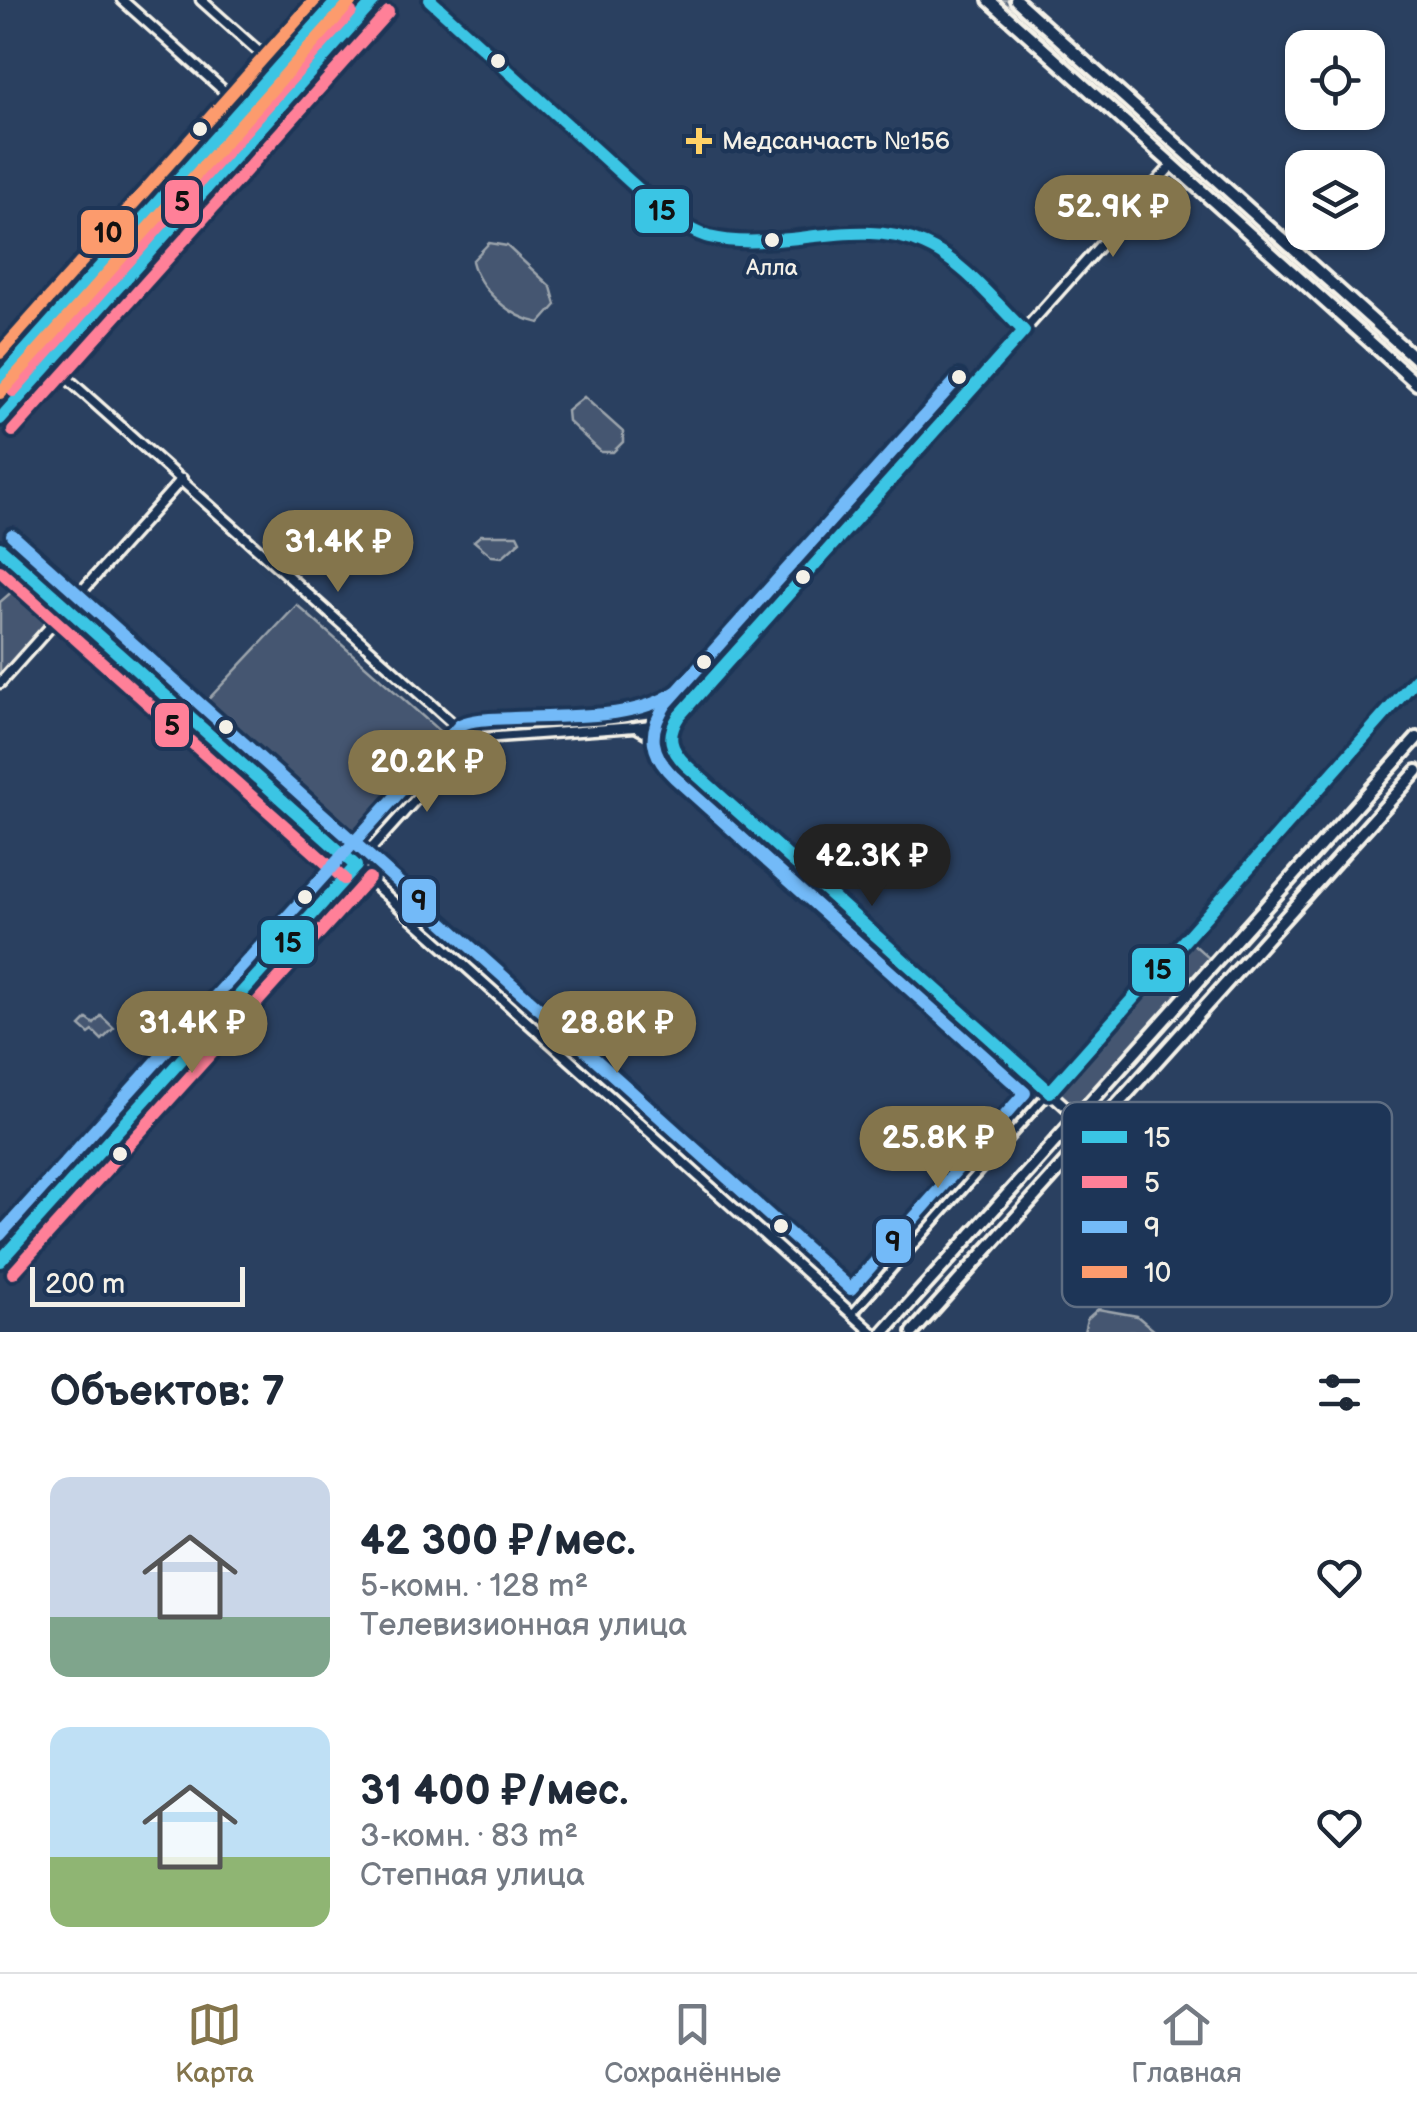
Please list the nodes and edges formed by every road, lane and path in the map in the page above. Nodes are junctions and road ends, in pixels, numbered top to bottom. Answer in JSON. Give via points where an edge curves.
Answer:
{"nodes":[{"id":1,"x":122,"y":0,"type":"edge"},
{"id":2,"x":200,"y":0,"type":"edge"},
{"id":3,"x":338,"y":0,"type":"edge"},
{"id":4,"x":376,"y":0,"type":"edge"},
{"id":5,"x":430,"y":0,"type":"edge"},
{"id":6,"x":989,"y":0,"type":"edge"},
{"id":7,"x":1016,"y":0,"type":"edge"},
{"id":8,"x":324,"y":14,"type":"junction"},
{"id":9,"x":360,"y":17,"type":"junction"},
{"id":10,"x":346,"y":33,"type":"junction"},
{"id":11,"x":276,"y":68,"type":"junction"},
{"id":12,"x":1112,"y":86,"type":"junction"},
{"id":13,"x":1101,"y":99,"type":"junction"},
{"id":14,"x":242,"y":107,"type":"junction"},
{"id":15,"x":206,"y":147,"type":"junction"},
{"id":16,"x":1173,"y":164,"type":"junction"},
{"id":17,"x":225,"y":168,"type":"junction"},
{"id":18,"x":184,"y":173,"type":"junction"},
{"id":19,"x":1224,"y":184,"type":"junction"},
{"id":20,"x":204,"y":192,"type":"junction"},
{"id":21,"x":1212,"y":198,"type":"junction"},
{"id":22,"x":1024,"y":331,"type":"junction"},
{"id":23,"x":1417,"y":360,"type":"edge"},
{"id":24,"x":50,"y":364,"type":"junction"},
{"id":25,"x":0,"y":379,"type":"edge"},
{"id":26,"x":1417,"y":384,"type":"edge"},
{"id":27,"x":0,"y":419,"type":"edge"},
{"id":28,"x":182,"y":479,"type":"junction"},
{"id":29,"x":0,"y":548,"type":"edge"},
{"id":30,"x":67,"y":608,"type":"junction"},
{"id":31,"x":1417,"y":678,"type":"edge"},
{"id":32,"x":0,"y":683,"type":"edge"},
{"id":33,"x":679,"y":716,"type":"junction"},
{"id":34,"x":635,"y":727,"type":"junction"},
{"id":35,"x":470,"y":738,"type":"junction"},
{"id":36,"x":1417,"y":738,"type":"edge"},
{"id":37,"x":670,"y":751,"type":"junction"},
{"id":38,"x":1417,"y":771,"type":"edge"},
{"id":39,"x":356,"y":866,"type":"junction"},
{"id":40,"x":1050,"y":1092,"type":"junction"},
{"id":41,"x":1089,"y":1102,"type":"edge"},
{"id":42,"x":1120,"y":1102,"type":"edge"},
{"id":43,"x":1062,"y":1103,"type":"edge"},
{"id":44,"x":1062,"y":1132,"type":"edge"},
{"id":45,"x":1062,"y":1167,"type":"edge"},
{"id":46,"x":0,"y":1261,"type":"edge"},
{"id":47,"x":946,"y":1262,"type":"junction"},
{"id":48,"x":963,"y":1277,"type":"junction"},
{"id":49,"x":852,"y":1314,"type":"junction"},
{"id":50,"x":872,"y":1332,"type":"edge"},
{"id":51,"x":884,"y":1332,"type":"edge"},
{"id":52,"x":914,"y":1332,"type":"edge"}],
"edges":[{"from":1,"to":14,"type":"street"},
{"from":2,"to":11,"type":"street"},
{"from":3,"to":8,"type":"main road"},
{"from":3,"to":9,"type":"main road"},
{"from":4,"to":9,"type":"main road"},
{"from":5,"to":22,"type":"street","via":[[692,231],[727,240],[908,239],[942,255]]},
{"from":6,"to":13,"type":"main road"},
{"from":7,"to":12,"type":"main road"},
{"from":8,"to":10,"type":"main road","via":[[340,19]]},
{"from":8,"to":11,"type":"main road"},
{"from":9,"to":10,"type":"main road"},
{"from":10,"to":17,"type":"main road"},
{"from":11,"to":14,"type":"main road"},
{"from":12,"to":13,"type":"main road"},
{"from":12,"to":19,"type":"main road"},
{"from":13,"to":16,"type":"main road"},
{"from":14,"to":15,"type":"main road"},
{"from":15,"to":17,"type":"main road","via":[[206,166]]},
{"from":15,"to":18,"type":"main road"},
{"from":16,"to":21,"type":"main road"},
{"from":16,"to":22,"type":"street"},
{"from":17,"to":20,"type":"main road"},
{"from":18,"to":20,"type":"main road","via":[[200,176]]},
{"from":18,"to":25,"type":"main road"},
{"from":19,"to":21,"type":"main road"},
{"from":19,"to":23,"type":"main road"},
{"from":20,"to":24,"type":"main road"},
{"from":21,"to":26,"type":"main road"},
{"from":22,"to":33,"type":"street"},
{"from":24,"to":27,"type":"main road"},
{"from":24,"to":28,"type":"street"},
{"from":28,"to":30,"type":"street"},
{"from":28,"to":35,"type":"street"},
{"from":29,"to":30,"type":"street"},
{"from":30,"to":32,"type":"street"},
{"from":30,"to":39,"type":"street"},
{"from":31,"to":40,"type":"street"},
{"from":33,"to":34,"type":"street"},
{"from":33,"to":37,"type":"street","via":[[668,734]]},
{"from":34,"to":35,"type":"street"},
{"from":34,"to":37,"type":"street"},
{"from":35,"to":39,"type":"street"},
{"from":36,"to":41,"type":"main road"},
{"from":37,"to":40,"type":"street"},
{"from":38,"to":42,"type":"main road"},
{"from":39,"to":46,"type":"street"},
{"from":39,"to":49,"type":"street"},
{"from":40,"to":43,"type":"street"},
{"from":40,"to":49,"type":"street"},
{"from":44,"to":47,"type":"main road"},
{"from":45,"to":48,"type":"main road"},
{"from":47,"to":48,"type":"main road"},
{"from":47,"to":51,"type":"main road"},
{"from":48,"to":52,"type":"main road"},
{"from":49,"to":50,"type":"street"}]}
